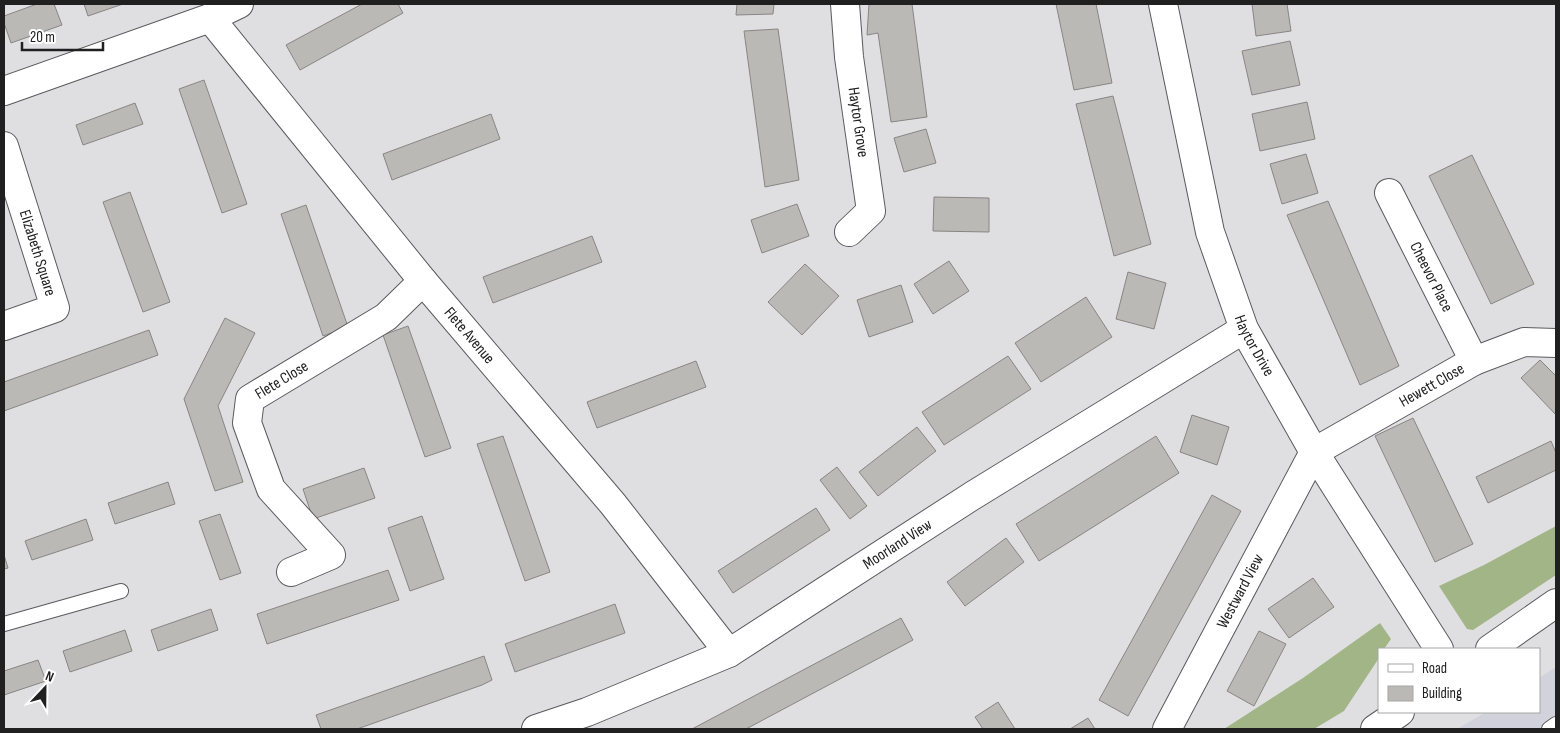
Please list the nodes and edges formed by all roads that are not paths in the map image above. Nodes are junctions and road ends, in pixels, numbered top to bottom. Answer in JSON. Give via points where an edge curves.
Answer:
{"nodes":[{"id":1,"x":238,"y":4,"type":"edge"},
{"id":2,"x":846,"y":4,"type":"edge"},
{"id":3,"x":1164,"y":4,"type":"edge"},
{"id":4,"x":210,"y":18,"type":"junction"},
{"id":5,"x":4,"y":91,"type":"edge"},
{"id":6,"x":4,"y":146,"type":"edge"},
{"id":7,"x":1389,"y":193,"type":"dead end"},
{"id":8,"x":849,"y":232,"type":"dead end"},
{"id":9,"x":423,"y":281,"type":"junction"},
{"id":10,"x":4,"y":326,"type":"edge"},
{"id":11,"x":1244,"y":329,"type":"junction"},
{"id":12,"x":1556,"y":344,"type":"edge"},
{"id":13,"x":1474,"y":361,"type":"junction"},
{"id":14,"x":1314,"y":452,"type":"junction"},
{"id":15,"x":291,"y":572,"type":"dead end"},
{"id":16,"x":121,"y":591,"type":"dead end"},
{"id":17,"x":1556,"y":603,"type":"edge"},
{"id":18,"x":4,"y":624,"type":"edge"},
{"id":19,"x":1438,"y":648,"type":"edge"},
{"id":20,"x":1491,"y":648,"type":"edge"},
{"id":21,"x":729,"y":653,"type":"junction"},
{"id":22,"x":1399,"y":713,"type":"edge"},
{"id":23,"x":1556,"y":724,"type":"edge"},
{"id":24,"x":536,"y":729,"type":"edge"},
{"id":25,"x":1167,"y":729,"type":"edge"},
{"id":26,"x":1375,"y":729,"type":"edge"},
{"id":27,"x":1549,"y":729,"type":"edge"}],
"edges":[{"from":1,"to":4,"type":"street"},
{"from":2,"to":8,"type":"street","name":"Haytor Grove","via":[[849,57],[871,210]]},
{"from":3,"to":11,"type":"street","name":"Haytor Drive","via":[[1210,232]]},
{"from":4,"to":5,"type":"street"},
{"from":4,"to":9,"type":"street","name":"Flete Avenue"},
{"from":6,"to":10,"type":"street","name":"Elizabeth Square","via":[[55,308]]},
{"from":7,"to":13,"type":"street","name":"Cheevor Place"},
{"from":9,"to":15,"type":"street","name":"Flete Close","via":[[386,317],[250,399],[247,423],[271,489],[331,555]]},
{"from":9,"to":21,"type":"street","name":"Flete Avenue","via":[[613,504]]},
{"from":11,"to":14,"type":"street","name":"Haytor Drive"},
{"from":11,"to":21,"type":"street","name":"Moorland View","via":[[972,496]]},
{"from":12,"to":13,"type":"street","name":"Hewett Close","via":[[1524,342]]},
{"from":13,"to":14,"type":"street","name":"Hewett Close"},
{"from":14,"to":19,"type":"street","name":"Haytor Drive"},
{"from":14,"to":25,"type":"street","name":"Westward View"},
{"from":16,"to":18,"type":"lane"},
{"from":17,"to":20,"type":"street"},
{"from":21,"to":24,"type":"street","name":"Moorland View","via":[[587,712]]},
{"from":22,"to":26,"type":"street"},
{"from":23,"to":27,"type":"lane"}]}
